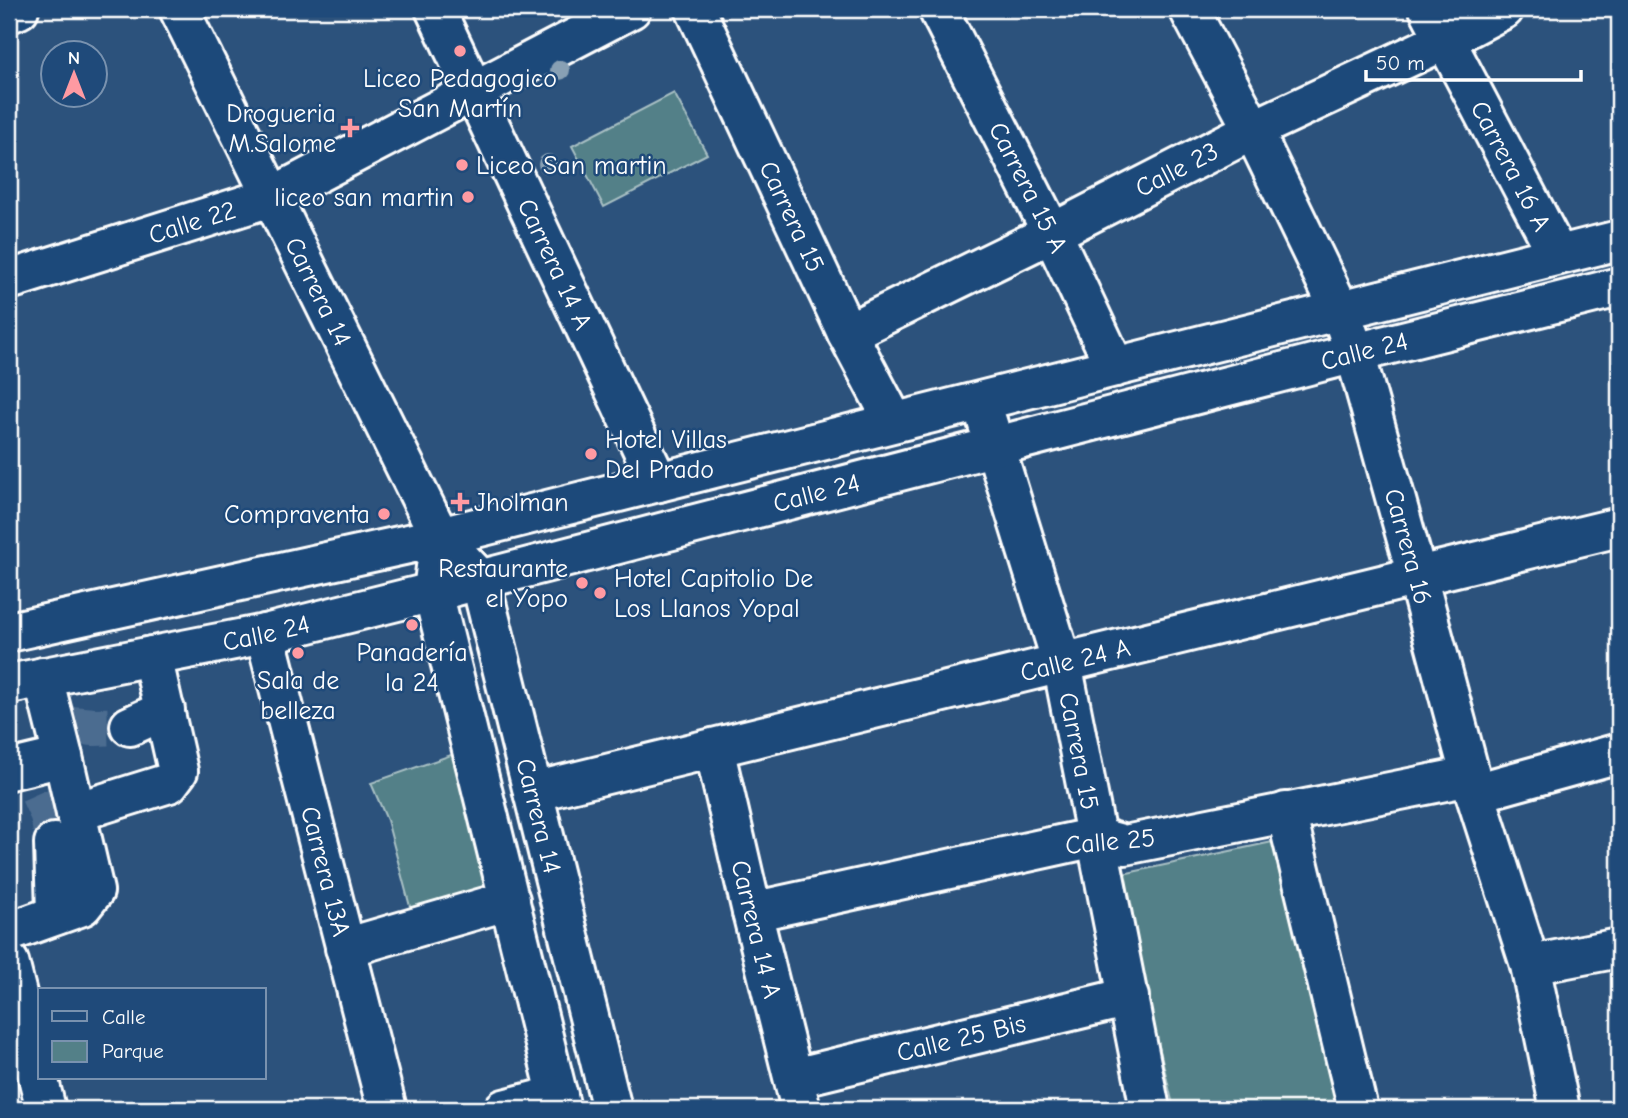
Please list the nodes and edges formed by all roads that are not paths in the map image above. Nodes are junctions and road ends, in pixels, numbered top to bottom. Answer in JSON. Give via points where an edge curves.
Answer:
{"nodes":[{"id":1,"x":19,"y":9,"type":"edge"},
{"id":2,"x":179,"y":9,"type":"edge"},
{"id":3,"x":435,"y":9,"type":"edge"},
{"id":4,"x":631,"y":9,"type":"edge"},
{"id":5,"x":695,"y":9,"type":"edge"},
{"id":6,"x":938,"y":9,"type":"edge"},
{"id":7,"x":1189,"y":9,"type":"edge"},
{"id":8,"x":1504,"y":9,"type":"edge"},
{"id":9,"x":9,"y":13,"type":"edge"},
{"id":10,"x":1437,"y":24,"type":"edge"},
{"id":11,"x":474,"y":91,"type":"junction"},
{"id":12,"x":1253,"y":130,"type":"junction"},
{"id":13,"x":271,"y":197,"type":"junction"},
{"id":14,"x":1052,"y":233,"type":"junction"},
{"id":15,"x":1619,"y":240,"type":"edge"},
{"id":16,"x":1558,"y":255,"type":"junction"},
{"id":17,"x":9,"y":280,"type":"edge"},
{"id":18,"x":1619,"y":288,"type":"edge"},
{"id":19,"x":1340,"y":310,"type":"junction"},
{"id":20,"x":848,"y":333,"type":"junction"},
{"id":21,"x":1355,"y":353,"type":"junction"},
{"id":22,"x":1115,"y":367,"type":"junction"},
{"id":23,"x":980,"y":401,"type":"junction"},
{"id":24,"x":894,"y":422,"type":"junction"},
{"id":25,"x":995,"y":446,"type":"junction"},
{"id":26,"x":658,"y":482,"type":"junction"},
{"id":27,"x":1619,"y":527,"type":"edge"},
{"id":28,"x":440,"y":537,"type":"junction"},
{"id":29,"x":1418,"y":576,"type":"junction"},
{"id":30,"x":480,"y":579,"type":"junction"},
{"id":31,"x":433,"y":592,"type":"junction"},
{"id":32,"x":9,"y":632,"type":"edge"},
{"id":33,"x":265,"y":634,"type":"junction"},
{"id":34,"x":152,"y":656,"type":"junction"},
{"id":35,"x":1062,"y":663,"type":"junction"},
{"id":36,"x":26,"y":681,"type":"edge"},
{"id":37,"x":165,"y":710,"type":"junction"},
{"id":38,"x":130,"y":726,"type":"tunnel mouth"},
{"id":39,"x":63,"y":734,"type":"junction"},
{"id":40,"x":714,"y":747,"type":"junction"},
{"id":41,"x":1619,"y":753,"type":"edge"},
{"id":42,"x":19,"y":778,"type":"edge"},
{"id":43,"x":1472,"y":784,"type":"junction"},
{"id":44,"x":533,"y":792,"type":"junction"},
{"id":45,"x":76,"y":812,"type":"junction"},
{"id":46,"x":1286,"y":812,"type":"junction"},
{"id":47,"x":1096,"y":837,"type":"junction"},
{"id":48,"x":54,"y":843,"type":"tunnel mouth"},
{"id":49,"x":510,"y":900,"type":"junction"},
{"id":50,"x":752,"y":912,"type":"junction"},
{"id":51,"x":56,"y":915,"type":"junction"},
{"id":52,"x":345,"y":948,"type":"junction"},
{"id":53,"x":1619,"y":948,"type":"edge"},
{"id":54,"x":9,"y":957,"type":"edge"},
{"id":55,"x":1530,"y":965,"type":"junction"},
{"id":56,"x":1129,"y":997,"type":"junction"},
{"id":57,"x":38,"y":1076,"type":"edge"},
{"id":58,"x":39,"y":1080,"type":"edge"},
{"id":59,"x":798,"y":1094,"type":"edge"},
{"id":60,"x":560,"y":1102,"type":"edge"},
{"id":61,"x":46,"y":1109,"type":"edge"},
{"id":62,"x":387,"y":1109,"type":"edge"},
{"id":63,"x":504,"y":1109,"type":"edge"},
{"id":64,"x":612,"y":1109,"type":"edge"},
{"id":65,"x":1150,"y":1109,"type":"edge"},
{"id":66,"x":1358,"y":1109,"type":"edge"},
{"id":67,"x":1560,"y":1109,"type":"edge"}],
"edges":[{"from":1,"to":9,"type":"street"},
{"from":2,"to":13,"type":"street","name":"Carrera 14"},
{"from":3,"to":11,"type":"street","name":"Carrera 14 A"},
{"from":4,"to":11,"type":"street","name":"Calle 22"},
{"from":5,"to":20,"type":"street","name":"Carrera 15"},
{"from":6,"to":14,"type":"street","name":"Carrera 15 A"},
{"from":7,"to":12,"type":"street","name":"Carrera 16"},
{"from":8,"to":10,"type":"street","name":"Calle 23"},
{"from":10,"to":12,"type":"street","name":"Calle 23"},
{"from":10,"to":16,"type":"street","name":"Carrera 16 A"},
{"from":11,"to":13,"type":"street","name":"Calle 22"},
{"from":11,"to":26,"type":"street","name":"Carrera 14 A"},
{"from":12,"to":14,"type":"street","name":"Calle 23"},
{"from":12,"to":19,"type":"street","name":"Carrera 16"},
{"from":13,"to":17,"type":"street","name":"Calle 22"},
{"from":13,"to":28,"type":"street","name":"Carrera 14"},
{"from":14,"to":20,"type":"street","name":"Calle 23"},
{"from":14,"to":22,"type":"street","name":"Carrera 15 A"},
{"from":15,"to":16,"type":"street","name":"Calle 24"},
{"from":16,"to":19,"type":"street","name":"Calle 24"},
{"from":18,"to":21,"type":"street","name":"Calle 24"},
{"from":19,"to":21,"type":"street","name":"Carrera 16"},
{"from":19,"to":22,"type":"street","name":"Calle 24"},
{"from":20,"to":24,"type":"street","name":"Carrera 15"},
{"from":21,"to":25,"type":"street","name":"Calle 24"},
{"from":21,"to":29,"type":"street","name":"Carrera 16"},
{"from":22,"to":23,"type":"street","name":"Calle 24"},
{"from":23,"to":24,"type":"street","name":"Calle 24"},
{"from":23,"to":25,"type":"street","name":"Carrera 15"},
{"from":24,"to":26,"type":"street","name":"Calle 24"},
{"from":25,"to":30,"type":"street","name":"Calle 24"},
{"from":25,"to":35,"type":"street","name":"Carrera 15"},
{"from":26,"to":28,"type":"street","name":"Calle 24"},
{"from":27,"to":29,"type":"street","name":"Calle 24 A"},
{"from":28,"to":30,"type":"street","name":"Carrera 14"},
{"from":28,"to":31,"type":"street","name":"Carrera 14"},
{"from":28,"to":32,"type":"street","name":"Calle 24"},
{"from":29,"to":35,"type":"street","name":"Calle 24 A"},
{"from":29,"to":43,"type":"street","name":"Carrera 16"},
{"from":30,"to":31,"type":"street","name":"Calle 24"},
{"from":30,"to":44,"type":"street","name":"Carrera 14"},
{"from":31,"to":33,"type":"street","name":"Calle 24"},
{"from":31,"to":49,"type":"street","name":"Carrera 14"},
{"from":33,"to":34,"type":"street","name":"Calle 24"},
{"from":33,"to":52,"type":"street","name":"Carrera 13A"},
{"from":34,"to":36,"type":"street","name":"Calle 24"},
{"from":34,"to":37,"type":"street"},
{"from":35,"to":40,"type":"street","name":"Calle 24 A"},
{"from":35,"to":47,"type":"street","name":"Carrera 15"},
{"from":36,"to":39,"type":"street"},
{"from":37,"to":38,"type":"street"},
{"from":37,"to":45,"type":"street","via":[[178,771],[169,783]]},
{"from":39,"to":42,"type":"street"},
{"from":39,"to":45,"type":"street"},
{"from":40,"to":44,"type":"street","name":"Calle 24 A"},
{"from":40,"to":50,"type":"street","name":"Carrera 14 A"},
{"from":41,"to":43,"type":"street","name":"Calle 25"},
{"from":43,"to":46,"type":"street","name":"Calle 25"},
{"from":43,"to":55,"type":"street","name":"Carrera 16"},
{"from":44,"to":64,"type":"street","name":"Carrera 14"},
{"from":45,"to":51,"type":"street","via":[[94,891],[82,906]]},
{"from":46,"to":47,"type":"street","name":"Calle 25","via":[[1125,845]]},
{"from":46,"to":66,"type":"street"},
{"from":47,"to":50,"type":"street","name":"Calle 25"},
{"from":47,"to":56,"type":"street","name":"Carrera 15"},
{"from":48,"to":51,"type":"street"},
{"from":49,"to":52,"type":"street"},
{"from":49,"to":60,"type":"street","name":"Carrera 14"},
{"from":50,"to":59,"type":"street","name":"Carrera 14 A"},
{"from":51,"to":54,"type":"street"},
{"from":52,"to":62,"type":"street","name":"Carrera 13A"},
{"from":53,"to":55,"type":"street"},
{"from":54,"to":57,"type":"street"},
{"from":55,"to":67,"type":"street","name":"Carrera 16"},
{"from":56,"to":59,"type":"street","name":"Calle 25 Bis"},
{"from":56,"to":65,"type":"street","name":"Carrera 15"},
{"from":58,"to":61,"type":"street"},
{"from":60,"to":63,"type":"street"}]}
